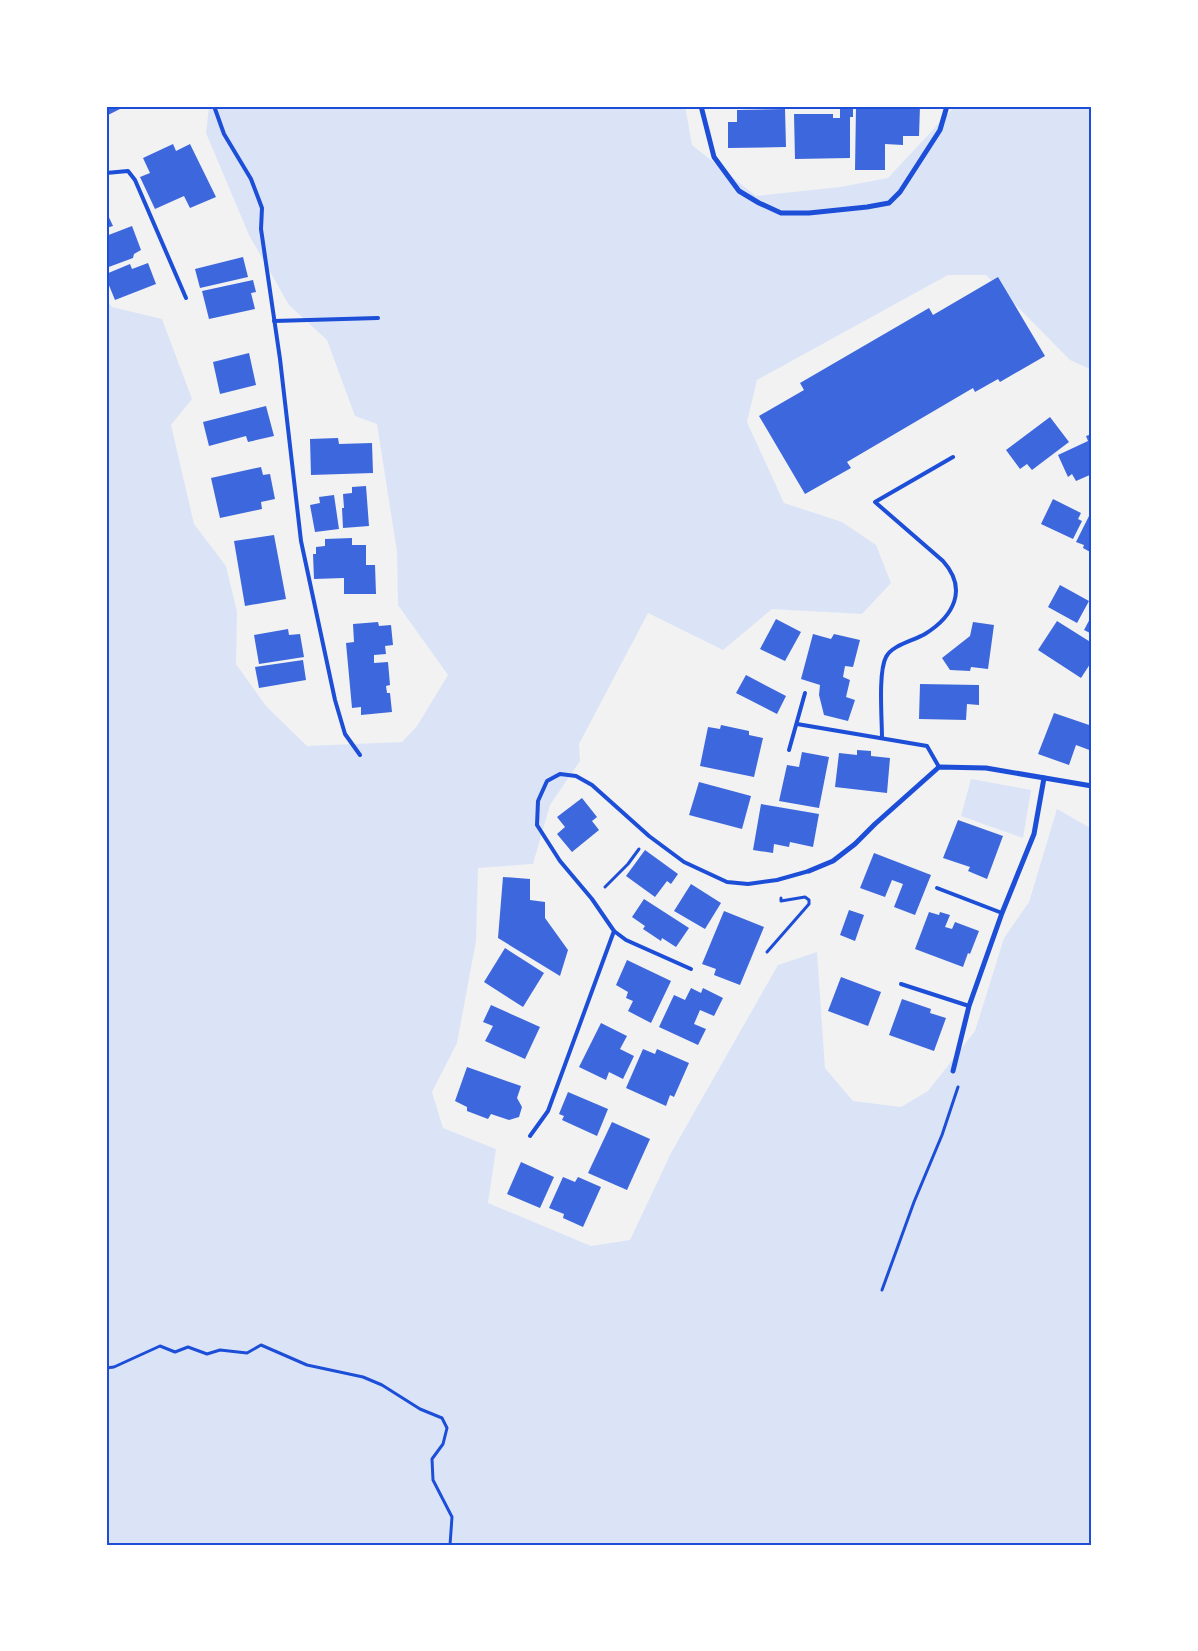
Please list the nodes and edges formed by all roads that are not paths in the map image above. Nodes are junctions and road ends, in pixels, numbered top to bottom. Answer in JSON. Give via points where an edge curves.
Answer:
{"nodes":[{"id":1,"x":214,"y":106,"type":"edge"},
{"id":2,"x":701,"y":106,"type":"edge"},
{"id":3,"x":947,"y":106,"type":"edge"},
{"id":4,"x":106,"y":173,"type":"edge"},
{"id":5,"x":186,"y":298,"type":"dead end"},
{"id":6,"x":378,"y":318,"type":"dead end"},
{"id":7,"x":274,"y":321,"type":"junction"},
{"id":8,"x":953,"y":457,"type":"dead end"},
{"id":9,"x":805,"y":693,"type":"dead end"},
{"id":10,"x":797,"y":724,"type":"junction"},
{"id":11,"x":882,"y":738,"type":"junction"},
{"id":12,"x":790,"y":750,"type":"dead end"},
{"id":13,"x":360,"y":755,"type":"dead end"},
{"id":14,"x":939,"y":767,"type":"junction"},
{"id":15,"x":1044,"y":778,"type":"junction"},
{"id":16,"x":1092,"y":786,"type":"edge"},
{"id":17,"x":809,"y":871,"type":"joint"},
{"id":18,"x":937,"y":888,"type":"dead end"},
{"id":19,"x":1002,"y":913,"type":"junction"},
{"id":20,"x":614,"y":932,"type":"junction"},
{"id":21,"x":691,"y":969,"type":"dead end"},
{"id":22,"x":901,"y":984,"type":"dead end"},
{"id":23,"x":969,"y":1006,"type":"junction"},
{"id":24,"x":953,"y":1071,"type":"road end"},
{"id":25,"x":530,"y":1136,"type":"dead end"}],
"edges":[{"from":1,"to":7,"type":"lane","via":[[224,134],[251,179],[262,208],[261,229]]},
{"from":2,"to":3,"type":"street","via":[[714,158],[739,191],[781,213],[810,213],[889,203],[900,192],[940,130]]},
{"from":4,"to":5,"type":"lane","via":[[128,171],[135,180]]},
{"from":6,"to":7,"type":"lane"},
{"from":7,"to":13,"type":"lane","via":[[301,541],[335,700],[345,734]]},
{"from":8,"to":11,"type":"lane","via":[[875,502],[951,571],[956,584],[956,599],[945,617],[924,634],[890,651],[885,658],[882,670]]},
{"from":9,"to":10,"type":"lane"},
{"from":10,"to":11,"type":"lane"},
{"from":10,"to":12,"type":"lane"},
{"from":11,"to":14,"type":"lane","via":[[927,746]]},
{"from":14,"to":15,"type":"street","via":[[986,768]]},
{"from":14,"to":17,"type":"street","via":[[848,850],[833,861]]},
{"from":15,"to":16,"type":"street"},
{"from":15,"to":19,"type":"street","via":[[1034,834]]},
{"from":17,"to":20,"type":"lane","via":[[748,884],[727,882],[684,862],[649,836],[592,785],[576,776],[560,774],[547,781],[538,801],[537,825]]},
{"from":18,"to":19,"type":"lane"},
{"from":19,"to":23,"type":"street"},
{"from":20,"to":21,"type":"lane"},
{"from":20,"to":25,"type":"lane","via":[[548,1111]]},
{"from":22,"to":23,"type":"lane"},
{"from":23,"to":24,"type":"street"}]}
